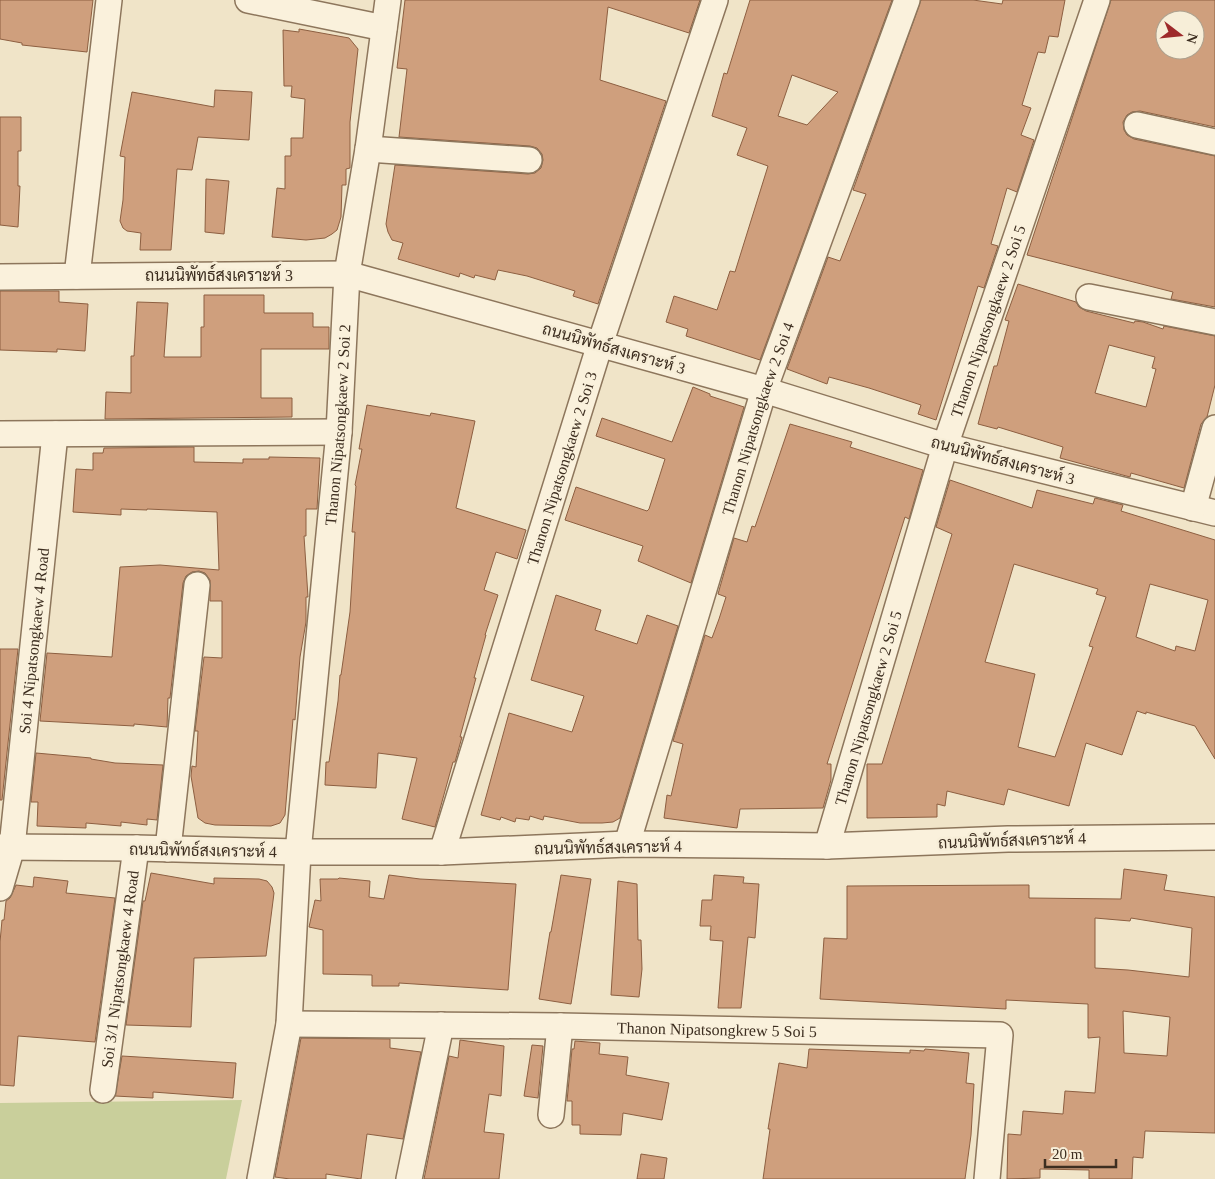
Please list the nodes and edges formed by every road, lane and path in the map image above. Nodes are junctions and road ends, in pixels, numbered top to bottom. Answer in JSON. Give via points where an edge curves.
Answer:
{"nodes":[{"id":1,"x":109,"y":0,"type":"edge"},
{"id":2,"x":248,"y":0,"type":"edge"},
{"id":3,"x":388,"y":0,"type":"edge"},
{"id":4,"x":716,"y":0,"type":"edge"},
{"id":5,"x":907,"y":0,"type":"edge"},
{"id":6,"x":1097,"y":0,"type":"edge"},
{"id":7,"x":384,"y":28,"type":"junction"},
{"id":8,"x":1137,"y":125,"type":"dead end"},
{"id":9,"x":1215,"y":142,"type":"edge"},
{"id":10,"x":368,"y":150,"type":"junction"},
{"id":11,"x":529,"y":160,"type":"dead end"},
{"id":12,"x":347,"y":274,"type":"junction"},
{"id":13,"x":77,"y":276,"type":"junction"},
{"id":14,"x":0,"y":277,"type":"edge"},
{"id":15,"x":1089,"y":297,"type":"dead end"},
{"id":16,"x":1215,"y":322,"type":"edge"},
{"id":17,"x":600,"y":344,"type":"junction"},
{"id":18,"x":764,"y":390,"type":"junction"},
{"id":19,"x":1215,"y":428,"type":"edge"},
{"id":20,"x":339,"y":432,"type":"junction"},
{"id":21,"x":0,"y":434,"type":"edge"},
{"id":22,"x":55,"y":434,"type":"junction"},
{"id":23,"x":945,"y":446,"type":"junction"},
{"id":24,"x":1204,"y":511,"type":"edge"},
{"id":25,"x":197,"y":586,"type":"dead end"},
{"id":26,"x":1215,"y":837,"type":"edge"},
{"id":27,"x":627,"y":844,"type":"junction"},
{"id":28,"x":827,"y":846,"type":"junction"},
{"id":29,"x":6,"y":847,"type":"edge"},
{"id":30,"x":136,"y":848,"type":"junction"},
{"id":31,"x":168,"y":850,"type":"junction"},
{"id":32,"x":298,"y":852,"type":"junction"},
{"id":33,"x":442,"y":852,"type":"junction"},
{"id":34,"x":0,"y":888,"type":"edge"},
{"id":35,"x":288,"y":1024,"type":"junction"},
{"id":36,"x":441,"y":1025,"type":"junction"},
{"id":37,"x":560,"y":1026,"type":"junction"},
{"id":38,"x":103,"y":1090,"type":"dead end"},
{"id":39,"x":551,"y":1115,"type":"dead end"},
{"id":40,"x":260,"y":1179,"type":"edge"},
{"id":41,"x":409,"y":1179,"type":"edge"},
{"id":42,"x":987,"y":1179,"type":"edge"}],
"edges":[{"from":1,"to":13,"type":"street"},
{"from":2,"to":7,"type":"street"},
{"from":3,"to":7,"type":"street","name":"Thanon Nipatsongkaew 2 Soi 2"},
{"from":4,"to":17,"type":"street","name":"Thanon Nipatsongkaew 2 Soi 3"},
{"from":5,"to":18,"type":"street","name":"Thanon Nipatsongkaew 2 Soi 4"},
{"from":6,"to":23,"type":"street","name":"Thanon Nipatsongkaew 2 Soi 5"},
{"from":7,"to":10,"type":"street","name":"Thanon Nipatsongkaew 2 Soi 2"},
{"from":8,"to":9,"type":"street"},
{"from":10,"to":11,"type":"street"},
{"from":10,"to":12,"type":"street","name":"Thanon Nipatsongkaew 2 Soi 2"},
{"from":12,"to":13,"type":"street","name":"ถนนนิพัทธ์สงเคราะห์ 3"},
{"from":12,"to":17,"type":"street","name":"ถนนนิพัทธ์สงเคราะห์ 3"},
{"from":12,"to":20,"type":"street","name":"Thanon Nipatsongkaew 2 Soi 2"},
{"from":13,"to":14,"type":"street","name":"ถนนนิพัทธ์สงเคราะห์ 3"},
{"from":15,"to":16,"type":"street"},
{"from":17,"to":18,"type":"street","name":"ถนนนิพัทธ์สงเคราะห์ 3"},
{"from":17,"to":33,"type":"street","name":"Thanon Nipatsongkaew 2 Soi 3"},
{"from":18,"to":23,"type":"street","name":"ถนนนิพัทธ์สงเคราะห์ 3"},
{"from":18,"to":27,"type":"street","name":"Thanon Nipatsongkaew 2 Soi 4"},
{"from":19,"to":24,"type":"street"},
{"from":20,"to":22,"type":"street"},
{"from":20,"to":32,"type":"street","name":"Thanon Nipatsongkaew 2 Soi 2"},
{"from":21,"to":22,"type":"street"},
{"from":22,"to":29,"type":"street","name":"Soi 4 Nipatsongkaew 4 Road"},
{"from":23,"to":24,"type":"street","name":"ถนนนิพัทธ์สงเคราะห์ 3"},
{"from":23,"to":28,"type":"street","name":"Thanon Nipatsongkaew 2 Soi 5"},
{"from":25,"to":31,"type":"street"},
{"from":26,"to":28,"type":"street","name":"ถนนนิพัทธ์สงเคราะห์ 4","via":[[1008,839]]},
{"from":27,"to":28,"type":"street","name":"ถนนนิพัทธ์สงเคราะห์ 4"},
{"from":27,"to":33,"type":"street","name":"ถนนนิพัทธ์สงเคราะห์ 4"},
{"from":29,"to":30,"type":"street","name":"ถนนนิพัทธ์สงเคราะห์ 4"},
{"from":29,"to":34,"type":"street","name":"Soi 4 Nipatsongkaew 4 Road"},
{"from":30,"to":31,"type":"street","name":"ถนนนิพัทธ์สงเคราะห์ 4"},
{"from":30,"to":38,"type":"street","name":"Soi 3/1 Nipatsongkaew 4 Road"},
{"from":31,"to":32,"type":"street","name":"ถนนนิพัทธ์สงเคราะห์ 4"},
{"from":32,"to":33,"type":"street","name":"ถนนนิพัทธ์สงเคราะห์ 4"},
{"from":32,"to":35,"type":"street","name":"Thanon Nipatsongkaew 2 Soi 2"},
{"from":35,"to":36,"type":"street","name":"Thanon Nipatsongkrew 5 Soi 5"},
{"from":35,"to":40,"type":"street","name":"Thanon Nipatsongkaew 2 Soi 2"},
{"from":36,"to":37,"type":"street","name":"Thanon Nipatsongkrew 5 Soi 5"},
{"from":36,"to":41,"type":"street"},
{"from":37,"to":39,"type":"street"},
{"from":37,"to":42,"type":"street","name":"Thanon Nipatsongkrew 5 Soi 5","via":[[1000,1035]]}]}
